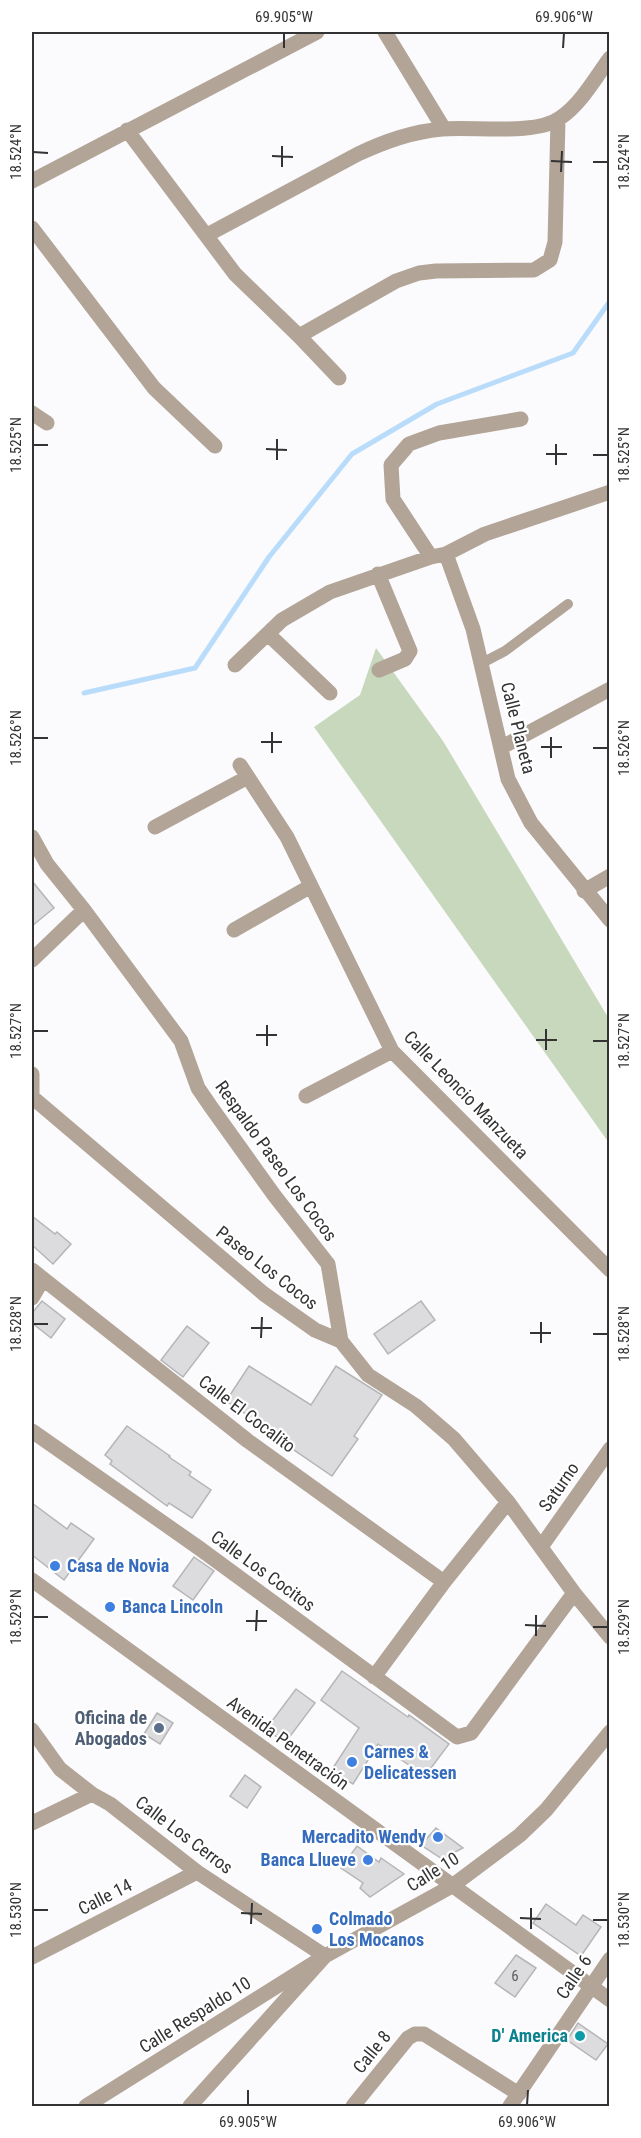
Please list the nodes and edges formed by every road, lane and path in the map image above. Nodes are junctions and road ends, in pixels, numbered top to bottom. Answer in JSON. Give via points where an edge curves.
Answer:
{"nodes":[{"id":1,"x":317,"y":32,"type":"edge"},
{"id":2,"x":384,"y":32,"type":"edge"},
{"id":3,"x":609,"y":58,"type":"edge"},
{"id":4,"x":558,"y":120,"type":"junction"},
{"id":5,"x":444,"y":129,"type":"junction"},
{"id":6,"x":127,"y":130,"type":"junction"},
{"id":7,"x":32,"y":181,"type":"edge"},
{"id":8,"x":32,"y":228,"type":"edge"},
{"id":9,"x":207,"y":235,"type":"junction"},
{"id":10,"x":299,"y":336,"type":"junction"},
{"id":11,"x":339,"y":378,"type":"dead end"},
{"id":12,"x":32,"y":413,"type":"edge"},
{"id":13,"x":521,"y":418,"type":"dead end"},
{"id":14,"x":47,"y":423,"type":"dead end"},
{"id":15,"x":215,"y":446,"type":"dead end"},
{"id":16,"x":609,"y":492,"type":"edge"},
{"id":17,"x":438,"y":556,"type":"junction"},
{"id":18,"x":378,"y":574,"type":"junction"},
{"id":19,"x":568,"y":604,"type":"dead end"},
{"id":20,"x":268,"y":634,"type":"junction"},
{"id":21,"x":482,"y":663,"type":"junction"},
{"id":22,"x":235,"y":665,"type":"dead end"},
{"id":23,"x":379,"y":670,"type":"dead end"},
{"id":24,"x":609,"y":689,"type":"edge"},
{"id":25,"x":330,"y":693,"type":"dead end"},
{"id":26,"x":502,"y":747,"type":"junction"},
{"id":27,"x":155,"y":827,"type":"dead end"},
{"id":28,"x":32,"y":837,"type":"edge"},
{"id":29,"x":609,"y":876,"type":"edge"},
{"id":30,"x":311,"y":886,"type":"junction"},
{"id":31,"x":584,"y":891,"type":"junction"},
{"id":32,"x":84,"y":910,"type":"junction"},
{"id":33,"x":609,"y":920,"type":"edge"},
{"id":34,"x":234,"y":930,"type":"dead end"},
{"id":35,"x":32,"y":960,"type":"edge"},
{"id":36,"x":392,"y":1051,"type":"junction"},
{"id":37,"x":32,"y":1074,"type":"edge"},
{"id":38,"x":32,"y":1096,"type":"edge"},
{"id":39,"x":306,"y":1096,"type":"dead end"},
{"id":40,"x":609,"y":1270,"type":"edge"},
{"id":41,"x":37,"y":1275,"type":"edge"},
{"id":42,"x":32,"y":1298,"type":"edge"},
{"id":43,"x":341,"y":1341,"type":"junction"},
{"id":44,"x":32,"y":1431,"type":"edge"},
{"id":45,"x":609,"y":1449,"type":"edge"},
{"id":46,"x":508,"y":1502,"type":"junction"},
{"id":47,"x":541,"y":1547,"type":"junction"},
{"id":48,"x":32,"y":1580,"type":"edge"},
{"id":49,"x":444,"y":1582,"type":"junction"},
{"id":50,"x":574,"y":1593,"type":"junction"},
{"id":51,"x":609,"y":1637,"type":"edge"},
{"id":52,"x":374,"y":1677,"type":"junction"},
{"id":53,"x":32,"y":1730,"type":"edge"},
{"id":54,"x":609,"y":1732,"type":"edge"},
{"id":55,"x":92,"y":1794,"type":"junction"},
{"id":56,"x":32,"y":1823,"type":"edge"},
{"id":57,"x":197,"y":1872,"type":"junction"},
{"id":58,"x":453,"y":1886,"type":"junction"},
{"id":59,"x":325,"y":1956,"type":"junction"},
{"id":60,"x":32,"y":1957,"type":"edge"},
{"id":61,"x":609,"y":1959,"type":"edge"},
{"id":62,"x":590,"y":1986,"type":"junction"},
{"id":63,"x":609,"y":2000,"type":"edge"},
{"id":64,"x":515,"y":2100,"type":"edge"},
{"id":65,"x":86,"y":2106,"type":"edge"},
{"id":66,"x":190,"y":2106,"type":"edge"},
{"id":67,"x":353,"y":2106,"type":"edge"}],
"edges":[{"from":1,"to":6,"type":"street"},
{"from":2,"to":5,"type":"street"},
{"from":3,"to":4,"type":"street","via":[[572,109]]},
{"from":4,"to":5,"type":"street","via":[[525,128]]},
{"from":4,"to":10,"type":"street","via":[[555,242],[550,260],[534,270],[419,273],[396,281]]},
{"from":5,"to":9,"type":"street","via":[[409,133],[383,142]]},
{"from":6,"to":7,"type":"street"},
{"from":6,"to":9,"type":"street"},
{"from":8,"to":15,"type":"street","via":[[154,388]]},
{"from":9,"to":10,"type":"street","via":[[235,274]]},
{"from":10,"to":11,"type":"street"},
{"from":12,"to":14,"type":"street"},
{"from":13,"to":17,"type":"street","name":"Calle Planeta","via":[[439,433],[410,444],[391,465],[393,499]]},
{"from":16,"to":17,"type":"street","via":[[485,534]]},
{"from":17,"to":18,"type":"street"},
{"from":17,"to":21,"type":"street","name":"Calle Planeta","via":[[473,629]]},
{"from":18,"to":20,"type":"street","via":[[330,592],[282,620]]},
{"from":18,"to":23,"type":"street","via":[[410,651],[405,659]]},
{"from":19,"to":21,"type":"lane","via":[[505,651]]},
{"from":20,"to":22,"type":"street"},
{"from":20,"to":25,"type":"street"},
{"from":21,"to":26,"type":"street","name":"Calle Planeta"},
{"from":24,"to":26,"type":"street"},
{"from":26,"to":31,"type":"street","name":"Calle Planeta","via":[[508,779],[531,823]]},
{"from":27,"to":30,"type":"street","name":"Calle Leoncio Manzueta","via":[[244,771],[287,837]]},
{"from":28,"to":32,"type":"street","name":"Respaldo Paseo Los Cocos","via":[[47,864]]},
{"from":29,"to":31,"type":"street"},
{"from":30,"to":34,"type":"street"},
{"from":30,"to":36,"type":"street","name":"Calle Leoncio Manzueta"},
{"from":31,"to":33,"type":"street","name":"Calle Planeta"},
{"from":32,"to":35,"type":"street"},
{"from":32,"to":43,"type":"street","name":"Respaldo Paseo Los Cocos","via":[[181,1041],[198,1088],[211,1107],[328,1264]]},
{"from":36,"to":39,"type":"street"},
{"from":36,"to":40,"type":"street","name":"Calle Leoncio Manzueta"},
{"from":37,"to":38,"type":"street","name":"Paseo Los Cocos"},
{"from":38,"to":43,"type":"street","name":"Paseo Los Cocos","via":[[264,1294],[315,1330]]},
{"from":41,"to":42,"type":"street"},
{"from":41,"to":49,"type":"street","name":"Calle El Cocalito","via":[[248,1441]]},
{"from":43,"to":46,"type":"street","name":"Paseo Los Cocos","via":[[368,1375],[416,1406],[454,1438]]},
{"from":44,"to":52,"type":"street","name":"Calle Los Cocitos"},
{"from":45,"to":47,"type":"street","name":"Saturno"},
{"from":46,"to":47,"type":"street","name":"Paseo Los Cocos"},
{"from":46,"to":49,"type":"street"},
{"from":47,"to":50,"type":"street","name":"Paseo Los Cocos"},
{"from":48,"to":58,"type":"street","name":"Avenida Penetración"},
{"from":49,"to":52,"type":"street"},
{"from":50,"to":51,"type":"street","name":"Paseo Los Cocos"},
{"from":50,"to":52,"type":"street","name":"Calle Los Cocitos","via":[[471,1734],[457,1737]]},
{"from":53,"to":55,"type":"street","name":"Calle Los Cerros","via":[[60,1769]]},
{"from":54,"to":58,"type":"street","name":"Calle 10","via":[[546,1810]]},
{"from":55,"to":56,"type":"street"},
{"from":55,"to":57,"type":"street","name":"Calle Los Cerros"},
{"from":57,"to":59,"type":"street","name":"Calle Los Cerros"},
{"from":57,"to":60,"type":"street","name":"Calle 14"},
{"from":58,"to":59,"type":"street","name":"Calle 10"},
{"from":58,"to":62,"type":"street","name":"Avenida Penetración"},
{"from":59,"to":65,"type":"street","name":"Calle Respaldo 10"},
{"from":59,"to":66,"type":"street","name":"Calle 10"},
{"from":61,"to":62,"type":"street","name":"Calle 6"},
{"from":62,"to":63,"type":"street","name":"Avenida Penetración"},
{"from":62,"to":64,"type":"street","name":"Calle 6"},
{"from":64,"to":67,"type":"street","name":"Calle 8","via":[[424,2034],[415,2034]]}]}
